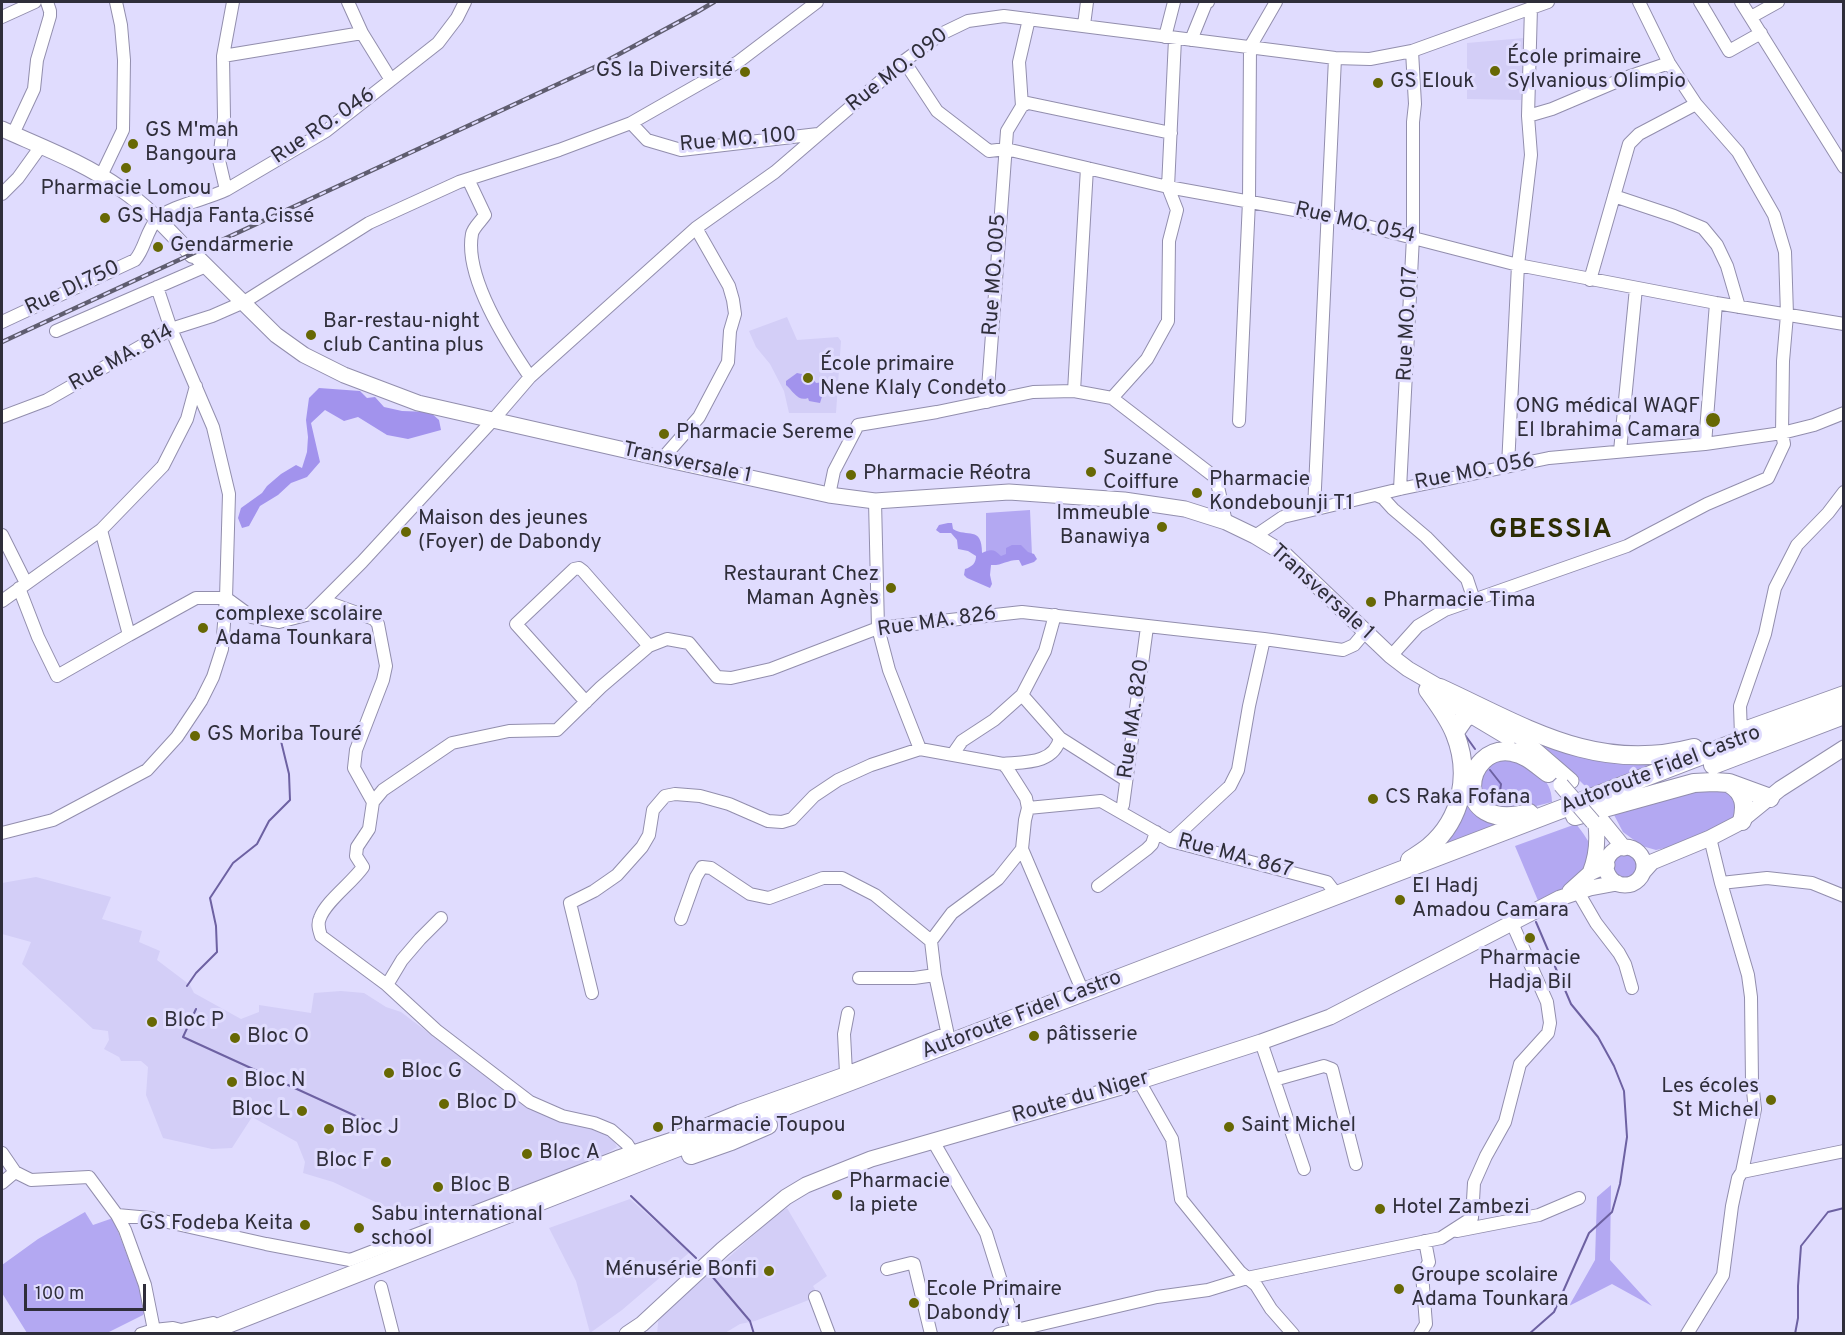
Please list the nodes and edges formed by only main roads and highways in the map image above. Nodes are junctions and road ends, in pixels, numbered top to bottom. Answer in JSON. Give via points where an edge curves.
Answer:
{"nodes":[{"id":1,"x":7,"y":131,"type":"edge"},
{"id":2,"x":1434,"y":689,"type":"junction"},
{"id":3,"x":1844,"y":701,"type":"edge"},
{"id":4,"x":1473,"y":711,"type":"junction"},
{"id":5,"x":1844,"y":715,"type":"edge"},
{"id":6,"x":1455,"y":732,"type":"junction"},
{"id":7,"x":1763,"y":732,"type":"junction"},
{"id":8,"x":1844,"y":748,"type":"edge"},
{"id":9,"x":1560,"y":780,"type":"junction"},
{"id":10,"x":1729,"y":783,"type":"junction"},
{"id":11,"x":1598,"y":795,"type":"junction"},
{"id":12,"x":1770,"y":798,"type":"junction"},
{"id":13,"x":1575,"y":816,"type":"junction"},
{"id":14,"x":1596,"y":821,"type":"junction"},
{"id":15,"x":1742,"y":821,"type":"junction"},
{"id":16,"x":1615,"y":855,"type":"junction"},
{"id":17,"x":1640,"y":855,"type":"junction"},
{"id":18,"x":1664,"y":856,"type":"junction"},
{"id":19,"x":1644,"y":871,"type":"junction"},
{"id":20,"x":1590,"y":873,"type":"junction"},
{"id":21,"x":1377,"y":881,"type":"junction"},
{"id":22,"x":1617,"y":883,"type":"junction"},
{"id":23,"x":1560,"y":898,"type":"junction"},
{"id":24,"x":646,"y":1329,"type":"edge"},
{"id":25,"x":202,"y":1334,"type":"edge"},
{"id":26,"x":233,"y":1334,"type":"edge"},
{"id":27,"x":627,"y":1334,"type":"edge"}],
"edges":[{"from":1,"to":2,"type":"main road","name":"Transversale 1","via":[[122,189],[285,342],[304,355],[376,388],[418,403],[829,495],[875,501],[1009,492],[1124,500],[1185,509],[1227,522],[1283,553],[1391,656]]},
{"from":2,"to":4,"type":"main road","name":"Transversale 1"},
{"from":2,"to":6,"type":"highway"},
{"from":2,"to":7,"type":"highway","via":[[1551,740],[1594,752],[1674,754],[1741,732]]},
{"from":3,"to":7,"type":"highway","name":"Autoroute Fidel Castro"},
{"from":4,"to":6,"type":"highway"},
{"from":4,"to":9,"type":"main road","name":"Transversale 1"},
{"from":4,"to":9,"type":"main road","name":"Transversale 1","via":[[1512,730]]},
{"from":5,"to":13,"type":"highway","name":"Autoroute Fidel Castro"},
{"from":6,"to":21,"type":"highway","via":[[1463,778],[1457,809],[1428,849]]},
{"from":7,"to":11,"type":"highway","name":"Autoroute Fidel Castro"},
{"from":8,"to":12,"type":"main road"},
{"from":9,"to":11,"type":"highway","via":[[1520,754],[1502,751],[1486,757],[1476,769],[1472,785],[1475,800],[1484,810],[1504,818]]},
{"from":9,"to":14,"type":"main road","name":"Transversale 1"},
{"from":10,"to":12,"type":"highway"},
{"from":10,"to":13,"type":"highway","via":[[1694,783]]},
{"from":10,"to":15,"type":"highway","via":[[1744,800]]},
{"from":11,"to":21,"type":"highway","name":"Autoroute Fidel Castro"},
{"from":12,"to":15,"type":"main road"},
{"from":13,"to":26,"type":"highway","name":"Autoroute Fidel Castro","via":[[655,1167]]},
{"from":14,"to":16,"type":"main road","name":"Transversale 1"},
{"from":14,"to":20,"type":"main road","via":[[1598,846]]},
{"from":15,"to":18,"type":"main road"},
{"from":16,"to":17,"type":"main road","via":[[1635,851]]},
{"from":16,"to":20,"type":"main road","name":"Route du Niger"},
{"from":16,"to":22,"type":"main road","via":[[1609,875]]},
{"from":17,"to":18,"type":"main road"},
{"from":17,"to":19,"type":"main road"},
{"from":18,"to":19,"type":"main road"},
{"from":19,"to":22,"type":"main road","via":[[1633,883]]},
{"from":20,"to":23,"type":"main road","name":"Route du Niger"},
{"from":21,"to":25,"type":"highway","name":"Autoroute Fidel Castro","via":[[949,1039]]},
{"from":22,"to":23,"type":"main road","name":"Route du Niger"},
{"from":23,"to":24,"type":"main road","name":"Route du Niger","via":[[1330,1017],[1139,1081],[871,1159],[806,1185],[786,1197],[703,1268]]},
{"from":24,"to":27,"type":"main road","name":"Route du Niger"}]}
